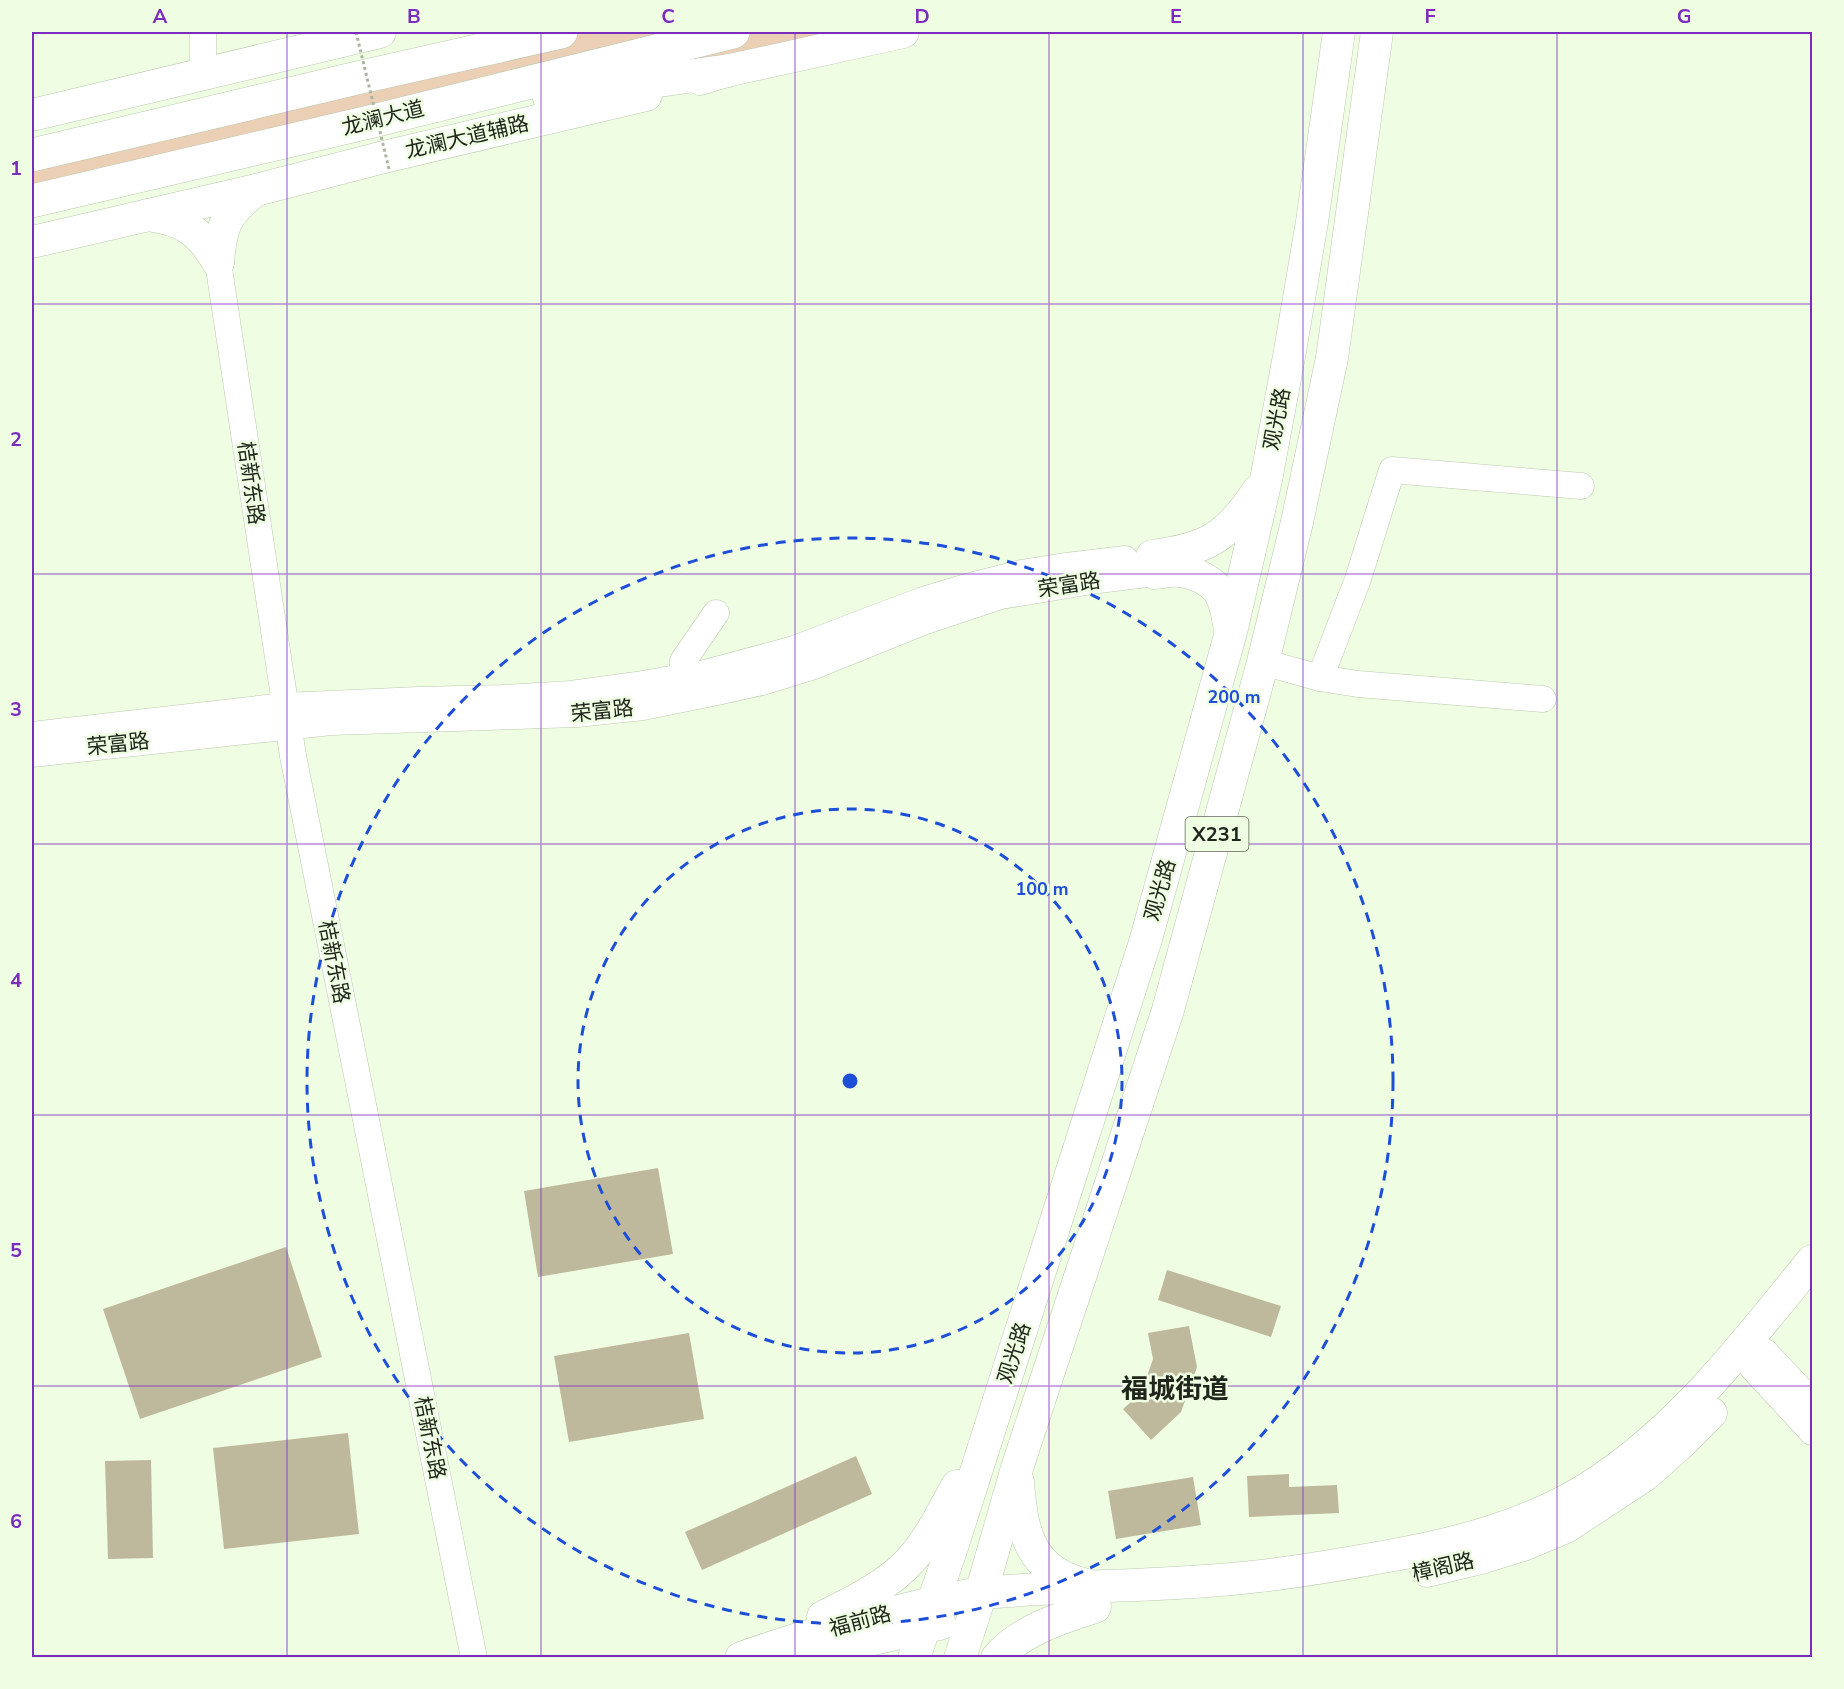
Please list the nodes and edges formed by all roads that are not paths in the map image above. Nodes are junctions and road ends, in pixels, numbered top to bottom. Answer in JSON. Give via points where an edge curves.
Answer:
{"nodes":[{"id":1,"x":203,"y":32,"type":"edge"},
{"id":2,"x":380,"y":32,"type":"edge"},
{"id":3,"x":493,"y":32,"type":"edge"},
{"id":4,"x":561,"y":32,"type":"edge"},
{"id":5,"x":734,"y":32,"type":"edge"},
{"id":6,"x":903,"y":32,"type":"edge"},
{"id":7,"x":1323,"y":32,"type":"edge"},
{"id":8,"x":1339,"y":32,"type":"edge"},
{"id":9,"x":1377,"y":32,"type":"edge"},
{"id":10,"x":726,"y":71,"type":"junction"},
{"id":11,"x":203,"y":74,"type":"junction"},
{"id":12,"x":357,"y":78,"type":"junction"},
{"id":13,"x":1332,"y":83,"type":"junction"},
{"id":14,"x":32,"y":115,"type":"edge"},
{"id":15,"x":369,"y":122,"type":"junction"},
{"id":16,"x":32,"y":155,"type":"edge"},
{"id":17,"x":256,"y":190,"type":"junction"},
{"id":18,"x":32,"y":201,"type":"edge"},
{"id":19,"x":147,"y":214,"type":"junction"},
{"id":20,"x":32,"y":242,"type":"edge"},
{"id":21,"x":218,"y":262,"type":"junction"},
{"id":22,"x":1266,"y":480,"type":"junction"},
{"id":23,"x":1581,"y":486,"type":"dead end"},
{"id":24,"x":1154,"y":564,"type":"junction"},
{"id":25,"x":716,"y":613,"type":"dead end"},
{"id":26,"x":1231,"y":632,"type":"junction"},
{"id":27,"x":1263,"y":662,"type":"junction"},
{"id":28,"x":1320,"y":678,"type":"junction"},
{"id":29,"x":686,"y":688,"type":"junction"},
{"id":30,"x":1543,"y":699,"type":"dead end"},
{"id":31,"x":286,"y":716,"type":"junction"},
{"id":32,"x":32,"y":735,"type":"edge"},
{"id":33,"x":32,"y":754,"type":"edge"},
{"id":34,"x":1812,"y":1261,"type":"edge"},
{"id":35,"x":1812,"y":1293,"type":"edge"},
{"id":36,"x":1754,"y":1354,"type":"junction"},
{"id":37,"x":1812,"y":1402,"type":"edge"},
{"id":38,"x":992,"y":1422,"type":"junction"},
{"id":39,"x":1812,"y":1432,"type":"edge"},
{"id":40,"x":1017,"y":1468,"type":"junction"},
{"id":41,"x":1094,"y":1597,"type":"junction"},
{"id":42,"x":977,"y":1604,"type":"junction"},
{"id":43,"x":929,"y":1616,"type":"junction"},
{"id":44,"x":750,"y":1654,"type":"edge"},
{"id":45,"x":474,"y":1658,"type":"edge"},
{"id":46,"x":813,"y":1658,"type":"edge"},
{"id":47,"x":914,"y":1658,"type":"edge"},
{"id":48,"x":960,"y":1658,"type":"edge"},
{"id":49,"x":997,"y":1658,"type":"edge"}],
"edges":[{"from":1,"to":11,"type":"street"},
{"from":2,"to":11,"type":"main road"},
{"from":3,"to":12,"type":"highway"},
{"from":4,"to":12,"type":"highway"},
{"from":5,"to":15,"type":"highway","name":"龙澜大道"},
{"from":6,"to":10,"type":"main road","name":"龙澜大道辅路"},
{"from":7,"to":13,"type":"main road"},
{"from":8,"to":13,"type":"main road","name":"观光路","number":"X231"},
{"from":9,"to":27,"type":"main road","name":"观光路","number":"X231","via":[[1332,358]]},
{"from":10,"to":15,"type":"highway"},
{"from":10,"to":17,"type":"main road","name":"龙澜大道辅路","via":[[652,94]]},
{"from":11,"to":14,"type":"main road"},
{"from":12,"to":16,"type":"highway"},
{"from":13,"to":22,"type":"main road","name":"观光路","number":"X231"},
{"from":15,"to":18,"type":"highway","name":"龙澜大道"},
{"from":17,"to":19,"type":"main road","name":"龙澜大道辅路"},
{"from":17,"to":21,"type":"main road","via":[[233,210],[225,224]]},
{"from":19,"to":20,"type":"main road","name":"龙澜大道辅路"},
{"from":19,"to":21,"type":"main road","via":[[185,225],[208,245]]},
{"from":21,"to":31,"type":"street","name":"桔新东路"},
{"from":22,"to":24,"type":"main road","via":[[1230,527],[1196,548],[1173,553]]},
{"from":22,"to":26,"type":"main road","name":"观光路","number":"X231"},
{"from":23,"to":28,"type":"street","via":[[1392,470],[1358,579]]},
{"from":24,"to":26,"type":"main road","via":[[1196,575],[1212,585],[1226,607]]},
{"from":24,"to":29,"type":"street","name":"荣富路","via":[[1059,567],[970,586],[794,649],[733,666]]},
{"from":25,"to":29,"type":"street","via":[[683,661]]},
{"from":26,"to":38,"type":"main road","name":"观光路","number":"X231","via":[[1146,939]]},
{"from":27,"to":28,"type":"street"},
{"from":27,"to":40,"type":"main road","name":"观光路","number":"X231","via":[[1168,1010]]},
{"from":28,"to":30,"type":"street"},
{"from":29,"to":31,"type":"street","name":"荣富路"},
{"from":31,"to":32,"type":"street","name":"荣富路"},
{"from":31,"to":33,"type":"street","name":"荣富路"},
{"from":31,"to":45,"type":"street","name":"桔新东路"},
{"from":34,"to":36,"type":"main road","name":"樟阁路"},
{"from":35,"to":36,"type":"main road","name":"樟阁路"},
{"from":36,"to":37,"type":"street"},
{"from":36,"to":39,"type":"street"},
{"from":36,"to":41,"type":"main road","name":"樟阁路","via":[[1724,1401],[1645,1475],[1566,1527],[1522,1545],[1437,1569],[1242,1598]]},
{"from":38,"to":43,"type":"main road","name":"观光路","number":"X231"},
{"from":38,"to":44,"type":"main road","via":[[932,1532],[907,1564],[874,1590]]},
{"from":40,"to":41,"type":"main road","via":[[1024,1531],[1034,1551],[1050,1569]]},
{"from":40,"to":42,"type":"main road","name":"观光路","number":"X231"},
{"from":41,"to":42,"type":"main road","name":"樟阁路"},
{"from":41,"to":49,"type":"main road","via":[[1031,1632]]},
{"from":42,"to":43,"type":"main road","name":"福前路"},
{"from":42,"to":48,"type":"main road","name":"观光路","number":"X231"},
{"from":43,"to":44,"type":"main road","name":"福前路","via":[[864,1619]]},
{"from":43,"to":46,"type":"main road","name":"福前路"},
{"from":43,"to":47,"type":"main road","name":"观光路","number":"X231"}]}
